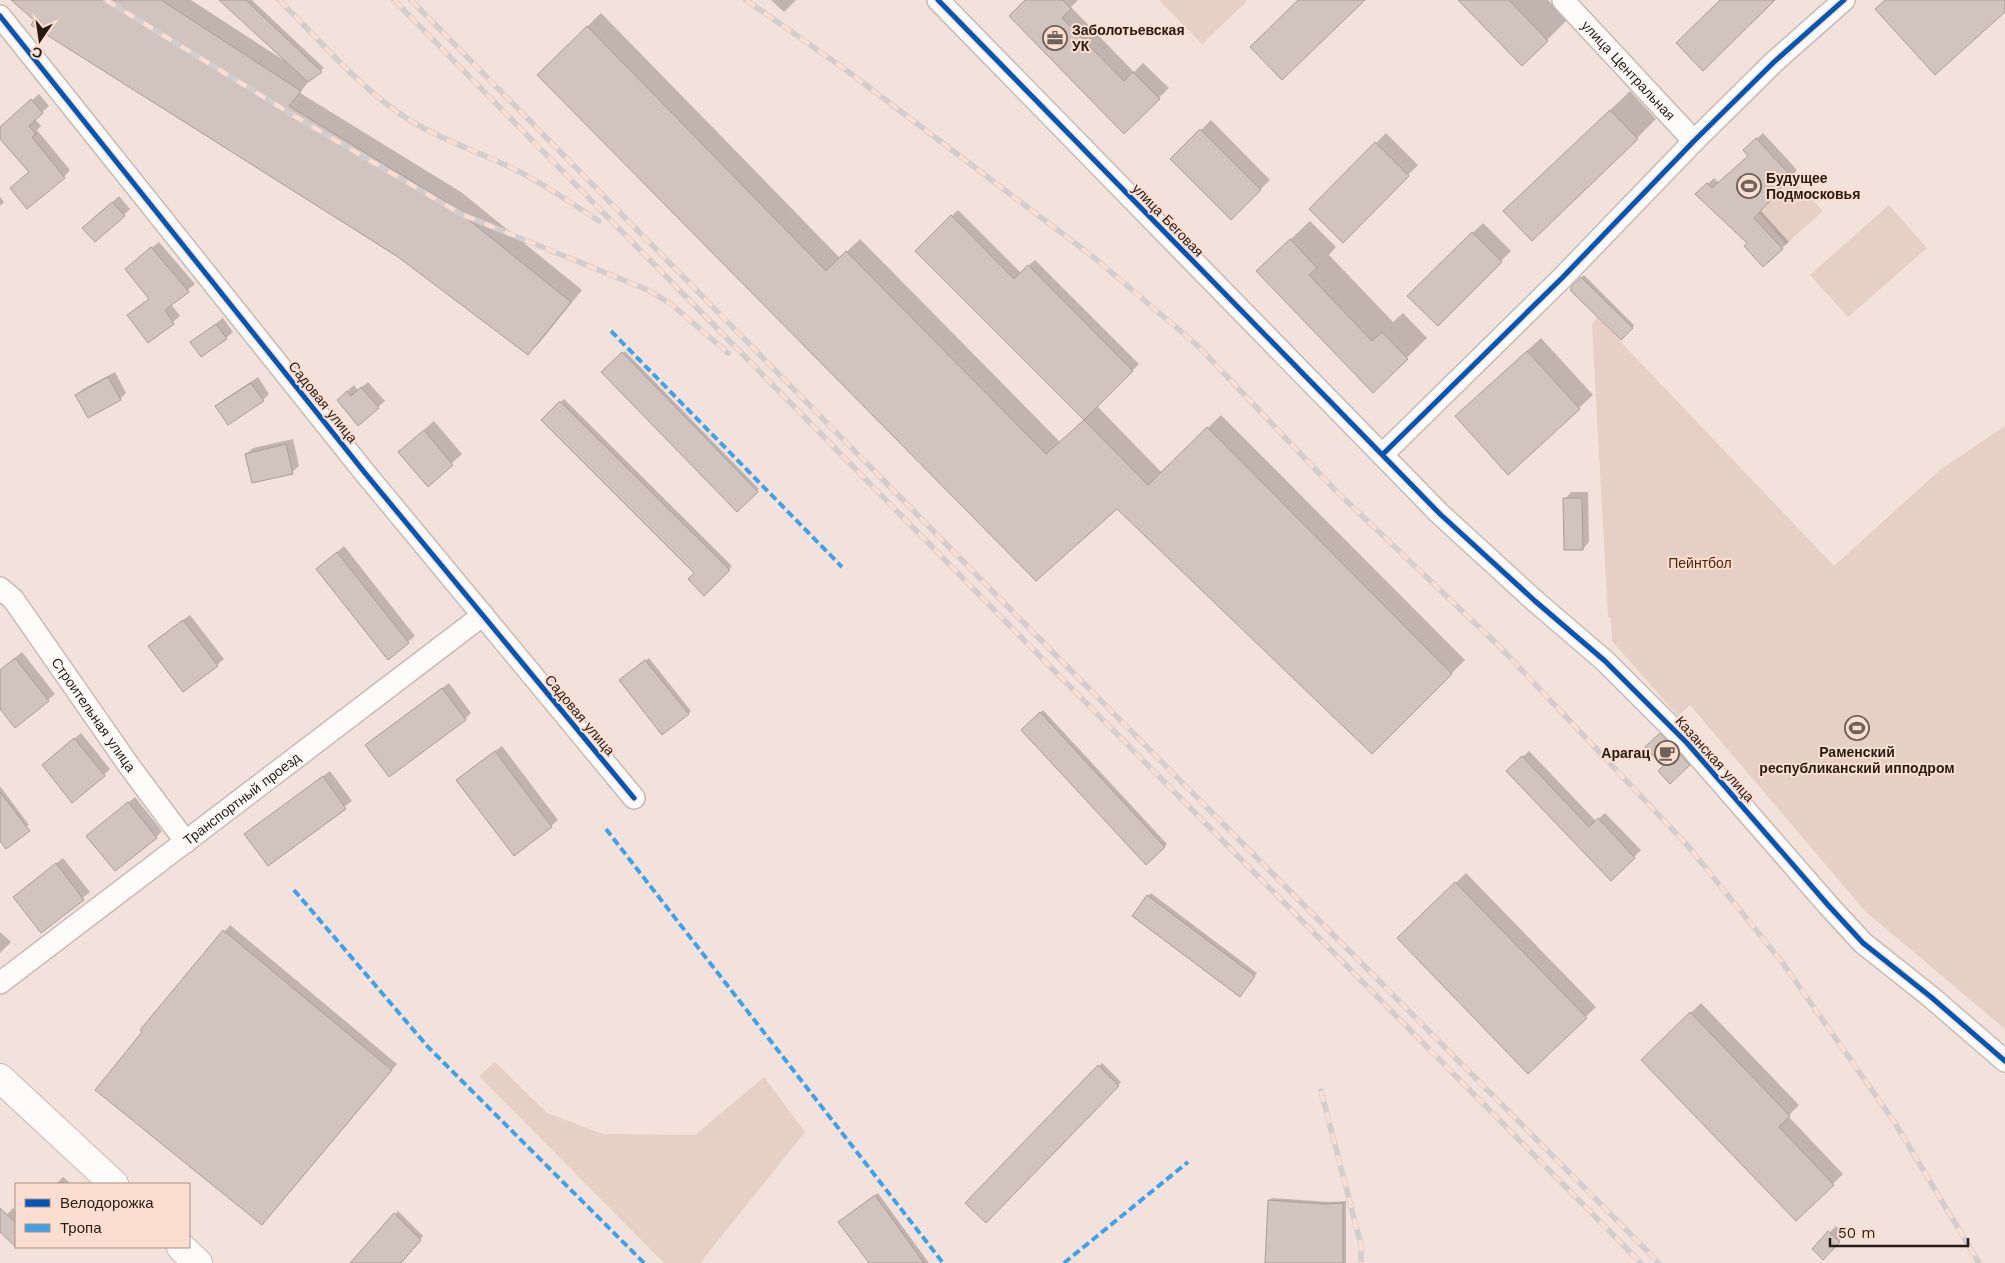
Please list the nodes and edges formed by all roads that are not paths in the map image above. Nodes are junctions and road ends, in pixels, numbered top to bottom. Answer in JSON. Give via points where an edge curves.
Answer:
{"nodes":[{"id":1,"x":938,"y":0,"type":"edge"},
{"id":2,"x":1563,"y":0,"type":"edge"},
{"id":3,"x":1844,"y":0,"type":"edge"},
{"id":4,"x":0,"y":16,"type":"edge"},
{"id":5,"x":1694,"y":141,"type":"junction"},
{"id":6,"x":1383,"y":454,"type":"junction"},
{"id":7,"x":0,"y":588,"type":"edge"},
{"id":8,"x":483,"y":615,"type":"junction"},
{"id":9,"x":634,"y":798,"type":"dead end"},
{"id":10,"x":186,"y":842,"type":"junction"},
{"id":11,"x":0,"y":983,"type":"edge"},
{"id":12,"x":2005,"y":1061,"type":"edge"},
{"id":13,"x":0,"y":1078,"type":"edge"},
{"id":14,"x":113,"y":1183,"type":"edge"},
{"id":15,"x":182,"y":1248,"type":"edge"},
{"id":16,"x":198,"y":1263,"type":"edge"}],
"edges":[{"from":1,"to":6,"type":"street","name":"улица Беговая"},
{"from":2,"to":5,"type":"street","name":"улица Центральная"},
{"from":3,"to":5,"type":"street","via":[[1774,62]]},
{"from":4,"to":8,"type":"street","name":"Садовая улица","via":[[365,473]]},
{"from":5,"to":6,"type":"street","via":[[1562,278]]},
{"from":6,"to":12,"type":"street","name":"Казанская улица","via":[[1440,514],[1605,660],[1680,736],[1863,942]]},
{"from":7,"to":10,"type":"street","name":"Строительная улица","via":[[14,599]]},
{"from":8,"to":9,"type":"street","name":"Садовая улица"},
{"from":8,"to":10,"type":"street","name":"Транспортный проезд"},
{"from":10,"to":11,"type":"street","name":"Транспортный проезд"},
{"from":13,"to":14,"type":"main road"},
{"from":15,"to":16,"type":"main road"}]}
